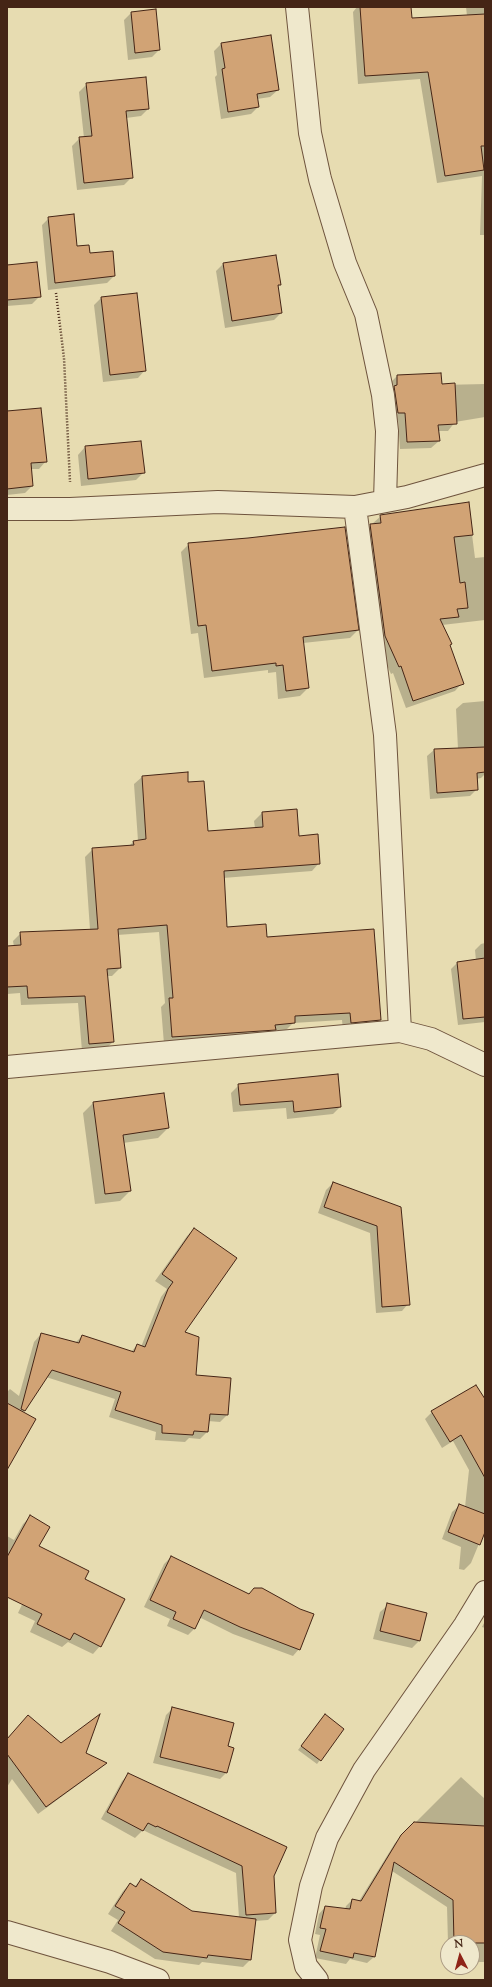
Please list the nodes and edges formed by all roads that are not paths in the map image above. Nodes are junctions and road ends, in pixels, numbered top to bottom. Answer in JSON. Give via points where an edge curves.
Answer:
{"nodes":[{"id":1,"x":297,"y":7,"type":"edge"},
{"id":2,"x":485,"y":475,"type":"edge"},
{"id":3,"x":385,"y":501,"type":"junction"},
{"id":4,"x":354,"y":507,"type":"junction"},
{"id":5,"x":7,"y":509,"type":"edge"},
{"id":6,"x":400,"y":1031,"type":"junction"},
{"id":7,"x":485,"y":1065,"type":"edge"},
{"id":8,"x":7,"y":1067,"type":"edge"},
{"id":9,"x":485,"y":1592,"type":"edge"},
{"id":10,"x":7,"y":1932,"type":"edge"},
{"id":11,"x":314,"y":1979,"type":"edge"},
{"id":12,"x":158,"y":1980,"type":"edge"}],
"edges":[{"from":1,"to":3,"type":"street","via":[[310,133],[320,179],[345,263],[366,314],[383,395],[387,431]]},
{"from":2,"to":3,"type":"street"},
{"from":3,"to":4,"type":"street"},
{"from":4,"to":5,"type":"street","via":[[218,502],[70,509]]},
{"from":4,"to":6,"type":"street","via":[[385,735]]},
{"from":6,"to":7,"type":"street","via":[[431,1039]]},
{"from":6,"to":8,"type":"street"},
{"from":9,"to":11,"type":"street","via":[[466,1625],[364,1770],[326,1838],[300,1940],[306,1966]]},
{"from":10,"to":12,"type":"street","via":[[110,1962]]}]}
